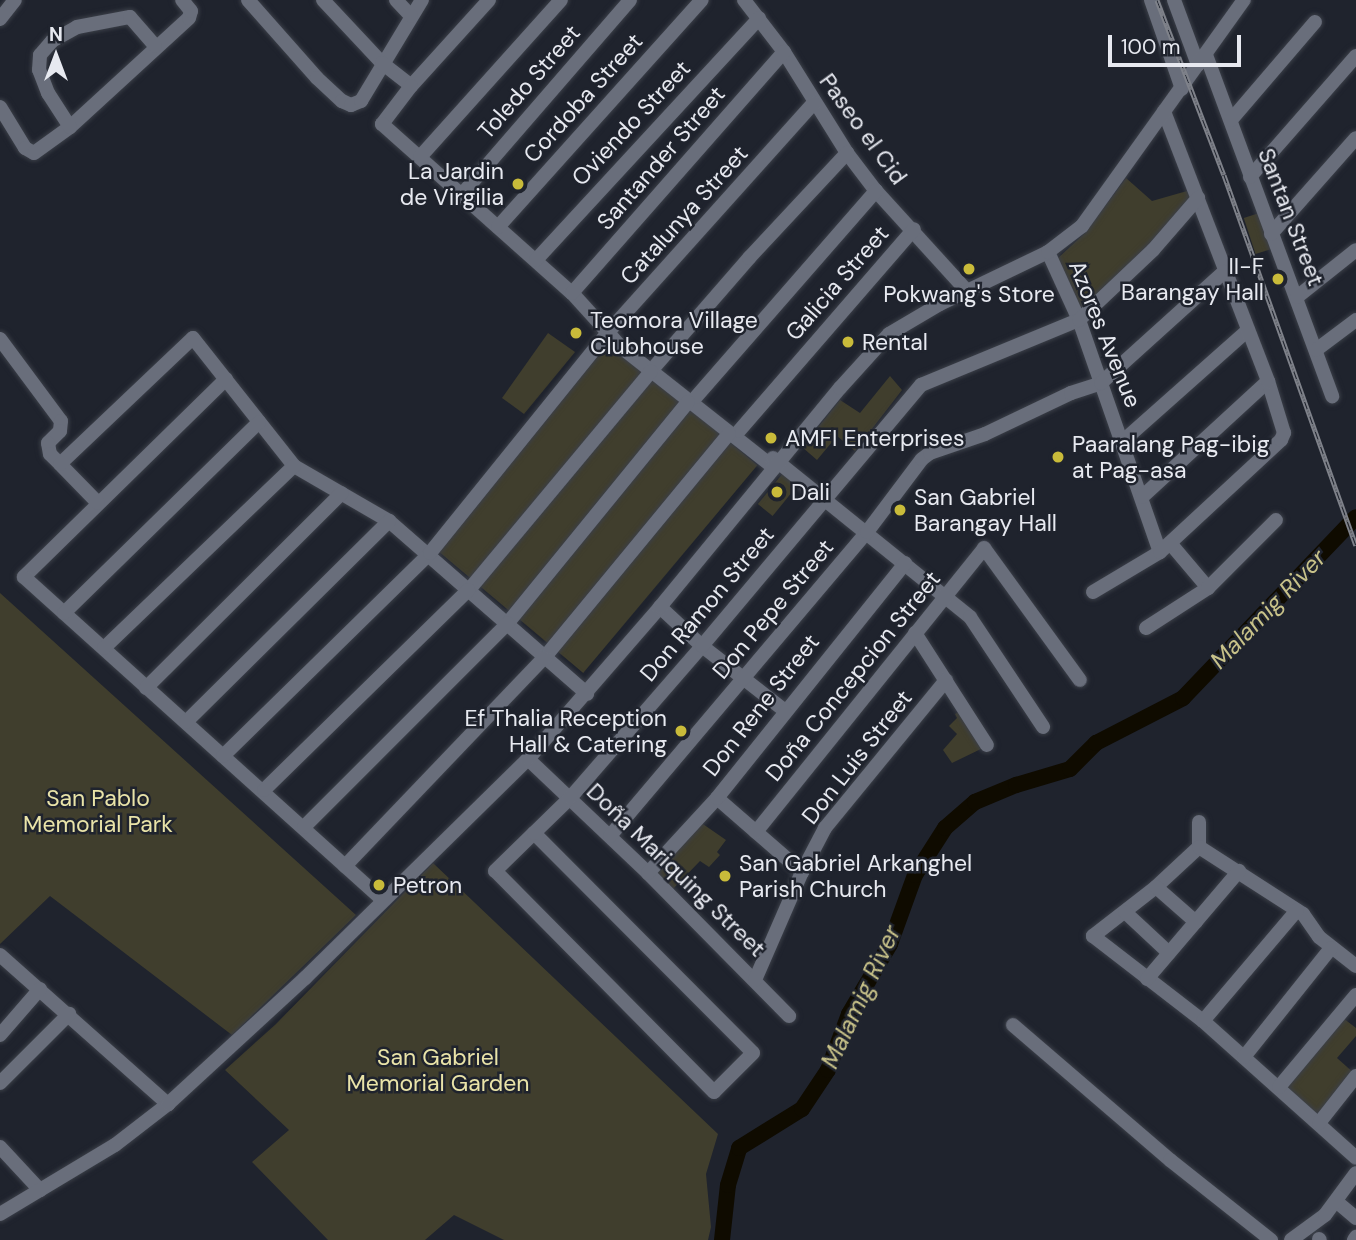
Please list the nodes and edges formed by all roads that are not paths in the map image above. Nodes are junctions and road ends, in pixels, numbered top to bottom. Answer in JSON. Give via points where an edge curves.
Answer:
{"nodes":[{"id":1,"x":15,"y":0,"type":"edge"},
{"id":2,"x":182,"y":0,"type":"edge"},
{"id":3,"x":248,"y":0,"type":"edge"},
{"id":4,"x":323,"y":0,"type":"edge"},
{"id":5,"x":396,"y":0,"type":"edge"},
{"id":6,"x":422,"y":0,"type":"edge"},
{"id":7,"x":489,"y":0,"type":"edge"},
{"id":8,"x":561,"y":0,"type":"edge"},
{"id":9,"x":630,"y":0,"type":"edge"},
{"id":10,"x":702,"y":0,"type":"edge"},
{"id":11,"x":744,"y":0,"type":"edge"},
{"id":12,"x":1151,"y":0,"type":"edge"},
{"id":13,"x":1174,"y":0,"type":"edge"},
{"id":14,"x":1244,"y":0,"type":"edge"},
{"id":15,"x":411,"y":16,"type":"junction"},
{"id":16,"x":759,"y":18,"type":"junction"},
{"id":17,"x":0,"y":19,"type":"edge"},
{"id":18,"x":1315,"y":22,"type":"dead end"},
{"id":19,"x":155,"y":46,"type":"junction"},
{"id":20,"x":784,"y":52,"type":"junction"},
{"id":21,"x":1356,"y":55,"type":"edge"},
{"id":22,"x":1202,"y":60,"type":"junction"},
{"id":23,"x":382,"y":63,"type":"junction"},
{"id":24,"x":1185,"y":84,"type":"junction"},
{"id":25,"x":411,"y":86,"type":"junction"},
{"id":26,"x":814,"y":103,"type":"junction"},
{"id":27,"x":0,"y":107,"type":"edge"},
{"id":28,"x":1164,"y":111,"type":"junction"},
{"id":29,"x":1231,"y":120,"type":"junction"},
{"id":30,"x":70,"y":127,"type":"junction"},
{"id":31,"x":1356,"y":138,"type":"edge"},
{"id":32,"x":847,"y":153,"type":"junction"},
{"id":33,"x":420,"y":157,"type":"junction"},
{"id":34,"x":1250,"y":177,"type":"junction"},
{"id":35,"x":876,"y":191,"type":"junction"},
{"id":36,"x":463,"y":193,"type":"junction"},
{"id":37,"x":1198,"y":198,"type":"junction"},
{"id":38,"x":498,"y":227,"type":"junction"},
{"id":39,"x":914,"y":229,"type":"junction"},
{"id":40,"x":1271,"y":234,"type":"junction"},
{"id":41,"x":1356,"y":250,"type":"edge"},
{"id":42,"x":1048,"y":252,"type":"junction"},
{"id":43,"x":536,"y":260,"type":"junction"},
{"id":44,"x":1224,"y":272,"type":"junction"},
{"id":45,"x":968,"y":292,"type":"junction"},
{"id":46,"x":572,"y":293,"type":"junction"},
{"id":47,"x":1297,"y":297,"type":"junction"},
{"id":48,"x":1079,"y":320,"type":"junction"},
{"id":49,"x":1356,"y":320,"type":"edge"},
{"id":50,"x":607,"y":330,"type":"junction"},
{"id":51,"x":1248,"y":330,"type":"junction"},
{"id":52,"x":0,"y":339,"type":"edge"},
{"id":53,"x":1316,"y":350,"type":"junction"},
{"id":54,"x":653,"y":368,"type":"junction"},
{"id":55,"x":226,"y":379,"type":"junction"},
{"id":56,"x":1268,"y":381,"type":"junction"},
{"id":57,"x":1101,"y":383,"type":"junction"},
{"id":58,"x":1332,"y":396,"type":"dead end"},
{"id":59,"x":692,"y":400,"type":"junction"},
{"id":60,"x":259,"y":422,"type":"junction"},
{"id":61,"x":734,"y":433,"type":"junction"},
{"id":62,"x":1123,"y":440,"type":"junction"},
{"id":63,"x":60,"y":464,"type":"junction"},
{"id":64,"x":776,"y":465,"type":"junction"},
{"id":65,"x":295,"y":466,"type":"junction"},
{"id":66,"x":342,"y":493,"type":"junction"},
{"id":67,"x":1142,"y":497,"type":"junction"},
{"id":68,"x":825,"y":499,"type":"junction"},
{"id":69,"x":98,"y":503,"type":"junction"},
{"id":70,"x":1276,"y":520,"type":"dead end"},
{"id":71,"x":389,"y":521,"type":"junction"},
{"id":72,"x":867,"y":532,"type":"junction"},
{"id":73,"x":1165,"y":548,"type":"junction"},
{"id":74,"x":430,"y":553,"type":"junction"},
{"id":75,"x":905,"y":563,"type":"junction"},
{"id":76,"x":471,"y":587,"type":"junction"},
{"id":77,"x":1208,"y":588,"type":"junction"},
{"id":78,"x":1093,"y":592,"type":"dead end"},
{"id":79,"x":945,"y":596,"type":"junction"},
{"id":80,"x":660,"y":607,"type":"junction"},
{"id":81,"x":64,"y":612,"type":"junction"},
{"id":82,"x":510,"y":621,"type":"junction"},
{"id":83,"x":1146,"y":628,"type":"dead end"},
{"id":84,"x":915,"y":633,"type":"junction"},
{"id":85,"x":702,"y":646,"type":"junction"},
{"id":86,"x":104,"y":648,"type":"junction"},
{"id":87,"x":546,"y":655,"type":"junction"},
{"id":88,"x":745,"y":678,"type":"junction"},
{"id":89,"x":946,"y":680,"type":"junction"},
{"id":90,"x":1080,"y":680,"type":"dead end"},
{"id":91,"x":146,"y":688,"type":"junction"},
{"id":92,"x":587,"y":694,"type":"junction"},
{"id":93,"x":784,"y":710,"type":"junction"},
{"id":94,"x":186,"y":722,"type":"junction"},
{"id":95,"x":1043,"y":727,"type":"dead end"},
{"id":96,"x":987,"y":745,"type":"dead end"},
{"id":97,"x":223,"y":756,"type":"junction"},
{"id":98,"x":528,"y":759,"type":"junction"},
{"id":99,"x":264,"y":790,"type":"junction"},
{"id":100,"x":716,"y":798,"type":"junction"},
{"id":101,"x":570,"y":799,"type":"junction"},
{"id":102,"x":1199,"y":822,"type":"dead end"},
{"id":103,"x":304,"y":827,"type":"junction"},
{"id":104,"x":756,"y":832,"type":"junction"},
{"id":105,"x":534,"y":833,"type":"junction"},
{"id":106,"x":611,"y":836,"type":"junction"},
{"id":107,"x":1199,"y":847,"type":"junction"},
{"id":108,"x":345,"y":866,"type":"junction"},
{"id":109,"x":1239,"y":871,"type":"junction"},
{"id":110,"x":802,"y":872,"type":"junction"},
{"id":111,"x":648,"y":873,"type":"junction"},
{"id":112,"x":1156,"y":887,"type":"junction"},
{"id":113,"x":383,"y":900,"type":"junction"},
{"id":114,"x":1297,"y":910,"type":"junction"},
{"id":115,"x":1125,"y":912,"type":"junction"},
{"id":116,"x":1196,"y":922,"type":"junction"},
{"id":117,"x":1331,"y":948,"type":"junction"},
{"id":118,"x":0,"y":954,"type":"edge"},
{"id":119,"x":1168,"y":954,"type":"junction"},
{"id":120,"x":1356,"y":966,"type":"edge"},
{"id":121,"x":1147,"y":979,"type":"junction"},
{"id":122,"x":755,"y":980,"type":"junction"},
{"id":123,"x":40,"y":989,"type":"junction"},
{"id":124,"x":1356,"y":995,"type":"edge"},
{"id":125,"x":69,"y":1014,"type":"junction"},
{"id":126,"x":789,"y":1016,"type":"dead end"},
{"id":127,"x":1203,"y":1021,"type":"junction"},
{"id":128,"x":1013,"y":1025,"type":"dead end"},
{"id":129,"x":0,"y":1035,"type":"edge"},
{"id":130,"x":1244,"y":1057,"type":"junction"},
{"id":131,"x":1356,"y":1076,"type":"edge"},
{"id":132,"x":0,"y":1083,"type":"edge"},
{"id":133,"x":1279,"y":1087,"type":"junction"},
{"id":134,"x":167,"y":1104,"type":"junction"},
{"id":135,"x":1319,"y":1123,"type":"junction"},
{"id":136,"x":0,"y":1147,"type":"edge"},
{"id":137,"x":1356,"y":1158,"type":"edge"},
{"id":138,"x":1356,"y":1172,"type":"edge"},
{"id":139,"x":40,"y":1190,"type":"junction"},
{"id":140,"x":1337,"y":1202,"type":"junction"},
{"id":141,"x":0,"y":1214,"type":"edge"},
{"id":142,"x":1356,"y":1218,"type":"edge"},
{"id":143,"x":1270,"y":1240,"type":"edge"},
{"id":144,"x":1291,"y":1240,"type":"edge"}],
"edges":[{"from":1,"to":17,"type":"street"},
{"from":2,"to":19,"type":"street","via":[[191,11],[189,18]]},
{"from":3,"to":23,"type":"street","via":[[342,101],[351,105],[361,101]]},
{"from":4,"to":23,"type":"street"},
{"from":5,"to":15,"type":"street"},
{"from":6,"to":15,"type":"street"},
{"from":7,"to":25,"type":"street"},
{"from":8,"to":33,"type":"street"},
{"from":9,"to":36,"type":"street","name":"Toledo Street"},
{"from":10,"to":38,"type":"street","name":"Cordoba Street"},
{"from":11,"to":16,"type":"street","name":"Paseo el Cid"},
{"from":12,"to":24,"type":"street"},
{"from":13,"to":22,"type":"street","name":"Santan Street"},
{"from":14,"to":22,"type":"street"},
{"from":15,"to":23,"type":"street"},
{"from":16,"to":20,"type":"street","name":"Paseo el Cid"},
{"from":16,"to":43,"type":"street","name":"Oviendo Street"},
{"from":18,"to":29,"type":"street"},
{"from":19,"to":30,"type":"street"},
{"from":19,"to":30,"type":"street","via":[[130,17],[77,27],[52,41],[40,55],[39,70]]},
{"from":20,"to":26,"type":"street","name":"Paseo el Cid"},
{"from":20,"to":46,"type":"street","name":"Santander Street"},
{"from":21,"to":34,"type":"street"},
{"from":22,"to":24,"type":"street"},
{"from":22,"to":29,"type":"street","name":"Santan Street"},
{"from":23,"to":25,"type":"street"},
{"from":24,"to":28,"type":"street"},
{"from":25,"to":33,"type":"street","via":[[382,124]]},
{"from":26,"to":32,"type":"street","name":"Paseo el Cid"},
{"from":26,"to":50,"type":"street","name":"Catalunya Street"},
{"from":27,"to":30,"type":"street","via":[[30,152]]},
{"from":28,"to":37,"type":"street"},
{"from":28,"to":42,"type":"street","via":[[1082,226]]},
{"from":29,"to":34,"type":"street","name":"Santan Street"},
{"from":31,"to":40,"type":"street"},
{"from":32,"to":35,"type":"street","name":"Paseo el Cid"},
{"from":32,"to":54,"type":"street"},
{"from":33,"to":36,"type":"street"},
{"from":34,"to":40,"type":"street","name":"Santan Street"},
{"from":35,"to":39,"type":"street","name":"Paseo el Cid"},
{"from":35,"to":59,"type":"street"},
{"from":36,"to":38,"type":"street"},
{"from":37,"to":44,"type":"street"},
{"from":37,"to":48,"type":"street","via":[[1153,250]]},
{"from":38,"to":43,"type":"street"},
{"from":39,"to":45,"type":"street","name":"Paseo el Cid"},
{"from":39,"to":61,"type":"street","name":"Galicia Street"},
{"from":40,"to":47,"type":"street","name":"Santan Street"},
{"from":41,"to":47,"type":"street"},
{"from":42,"to":45,"type":"street"},
{"from":42,"to":48,"type":"street","name":"Azores Avenue"},
{"from":43,"to":46,"type":"street"},
{"from":44,"to":51,"type":"street"},
{"from":44,"to":57,"type":"street"},
{"from":45,"to":64,"type":"street","via":[[889,334]]},
{"from":46,"to":50,"type":"street"},
{"from":47,"to":53,"type":"street","name":"Santan Street"},
{"from":48,"to":57,"type":"street","name":"Azores Avenue"},
{"from":48,"to":68,"type":"street","name":"Don Ramon Street","via":[[921,385]]},
{"from":49,"to":53,"type":"street"},
{"from":50,"to":54,"type":"street"},
{"from":50,"to":74,"type":"street","name":"Catalunya Street"},
{"from":51,"to":56,"type":"street"},
{"from":51,"to":62,"type":"street"},
{"from":52,"to":63,"type":"street","via":[[61,421],[60,431],[48,443],[50,454]]},
{"from":53,"to":58,"type":"street","name":"Santan Street"},
{"from":54,"to":59,"type":"street"},
{"from":54,"to":76,"type":"street"},
{"from":55,"to":60,"type":"street"},
{"from":55,"to":63,"type":"street","via":[[193,338]]},
{"from":55,"to":69,"type":"street"},
{"from":56,"to":67,"type":"street"},
{"from":56,"to":73,"type":"street","via":[[1283,437]]},
{"from":57,"to":62,"type":"street","name":"Azores Avenue"},
{"from":57,"to":72,"type":"street","name":"Don Pepe Street","via":[[930,453]]},
{"from":59,"to":61,"type":"street"},
{"from":59,"to":82,"type":"street"},
{"from":60,"to":65,"type":"street"},
{"from":60,"to":81,"type":"street"},
{"from":61,"to":64,"type":"street"},
{"from":61,"to":87,"type":"street","name":"Galicia Street"},
{"from":62,"to":67,"type":"street","name":"Azores Avenue"},
{"from":63,"to":69,"type":"street"},
{"from":64,"to":68,"type":"street"},
{"from":64,"to":80,"type":"street"},
{"from":65,"to":66,"type":"street"},
{"from":65,"to":86,"type":"street"},
{"from":66,"to":71,"type":"street"},
{"from":66,"to":91,"type":"street"},
{"from":67,"to":73,"type":"street","name":"Azores Avenue"},
{"from":68,"to":72,"type":"street"},
{"from":68,"to":85,"type":"street","name":"Don Ramon Street"},
{"from":69,"to":81,"type":"street","via":[[24,577]]},
{"from":70,"to":77,"type":"street"},
{"from":71,"to":74,"type":"street"},
{"from":71,"to":94,"type":"street"},
{"from":72,"to":75,"type":"street"},
{"from":72,"to":88,"type":"street","name":"Don Pepe Street"},
{"from":73,"to":77,"type":"street"},
{"from":73,"to":78,"type":"street"},
{"from":74,"to":76,"type":"street"},
{"from":74,"to":97,"type":"street","name":"Catalunya Street"},
{"from":75,"to":79,"type":"street"},
{"from":75,"to":93,"type":"street","name":"Don Rene Street"},
{"from":76,"to":82,"type":"street"},
{"from":76,"to":99,"type":"street"},
{"from":77,"to":83,"type":"street"},
{"from":79,"to":84,"type":"street","name":"Doña Concepcion Street"},
{"from":79,"to":90,"type":"street","name":"Doña Concepcion Street","via":[[984,548]]},
{"from":79,"to":95,"type":"street","via":[[970,617]]},
{"from":80,"to":85,"type":"street"},
{"from":80,"to":92,"type":"street"},
{"from":81,"to":86,"type":"street"},
{"from":82,"to":87,"type":"street"},
{"from":82,"to":103,"type":"street"},
{"from":84,"to":89,"type":"street"},
{"from":84,"to":104,"type":"street","name":"Doña Concepcion Street"},
{"from":85,"to":88,"type":"street"},
{"from":85,"to":101,"type":"street","name":"Don Ramon Street"},
{"from":86,"to":91,"type":"street"},
{"from":87,"to":92,"type":"street"},
{"from":87,"to":108,"type":"street","name":"Galicia Street"},
{"from":88,"to":93,"type":"street"},
{"from":88,"to":106,"type":"street","name":"Don Pepe Street"},
{"from":89,"to":96,"type":"street"},
{"from":89,"to":110,"type":"street","name":"Don Luis Street","via":[[831,821]]},
{"from":91,"to":94,"type":"street"},
{"from":92,"to":98,"type":"street"},
{"from":93,"to":100,"type":"street","name":"Don Rene Street"},
{"from":94,"to":97,"type":"street"},
{"from":97,"to":99,"type":"street"},
{"from":98,"to":101,"type":"street","name":"Doña Mariquing Street"},
{"from":98,"to":113,"type":"street"},
{"from":99,"to":103,"type":"street"},
{"from":100,"to":104,"type":"street"},
{"from":100,"to":111,"type":"street","name":"Don Rene Street"},
{"from":101,"to":105,"type":"street","name":"Don Ramon Street"},
{"from":101,"to":106,"type":"street","name":"Doña Mariquing Street"},
{"from":102,"to":107,"type":"street"},
{"from":103,"to":108,"type":"street"},
{"from":104,"to":110,"type":"street"},
{"from":105,"to":105,"type":"street","name":"Don Ramon Street","via":[[753,1053],[714,1092],[495,871]]},
{"from":106,"to":111,"type":"street","name":"Doña Mariquing Street"},
{"from":107,"to":109,"type":"street"},
{"from":107,"to":112,"type":"street"},
{"from":108,"to":113,"type":"street"},
{"from":109,"to":114,"type":"street"},
{"from":109,"to":116,"type":"street"},
{"from":110,"to":122,"type":"street","name":"Don Luis Street"},
{"from":111,"to":122,"type":"street","name":"Doña Mariquing Street"},
{"from":112,"to":115,"type":"street"},
{"from":112,"to":116,"type":"street"},
{"from":113,"to":134,"type":"street"},
{"from":114,"to":117,"type":"street"},
{"from":114,"to":127,"type":"street"},
{"from":115,"to":119,"type":"street"},
{"from":115,"to":121,"type":"street","via":[[1093,936]]},
{"from":116,"to":119,"type":"street"},
{"from":117,"to":120,"type":"street"},
{"from":117,"to":130,"type":"street"},
{"from":118,"to":123,"type":"street"},
{"from":119,"to":121,"type":"street"},
{"from":121,"to":127,"type":"street"},
{"from":122,"to":126,"type":"street","name":"Doña Mariquing Street"},
{"from":123,"to":125,"type":"street"},
{"from":123,"to":129,"type":"street"},
{"from":124,"to":133,"type":"street"},
{"from":125,"to":132,"type":"street"},
{"from":125,"to":134,"type":"street"},
{"from":127,"to":130,"type":"street"},
{"from":128,"to":143,"type":"street"},
{"from":130,"to":133,"type":"street"},
{"from":131,"to":135,"type":"street"},
{"from":133,"to":135,"type":"street"},
{"from":134,"to":139,"type":"street","via":[[115,1144]]},
{"from":135,"to":137,"type":"street"},
{"from":136,"to":139,"type":"street"},
{"from":138,"to":140,"type":"street"},
{"from":139,"to":141,"type":"street"},
{"from":140,"to":142,"type":"street"},
{"from":140,"to":144,"type":"street","via":[[1315,1225]]}]}
